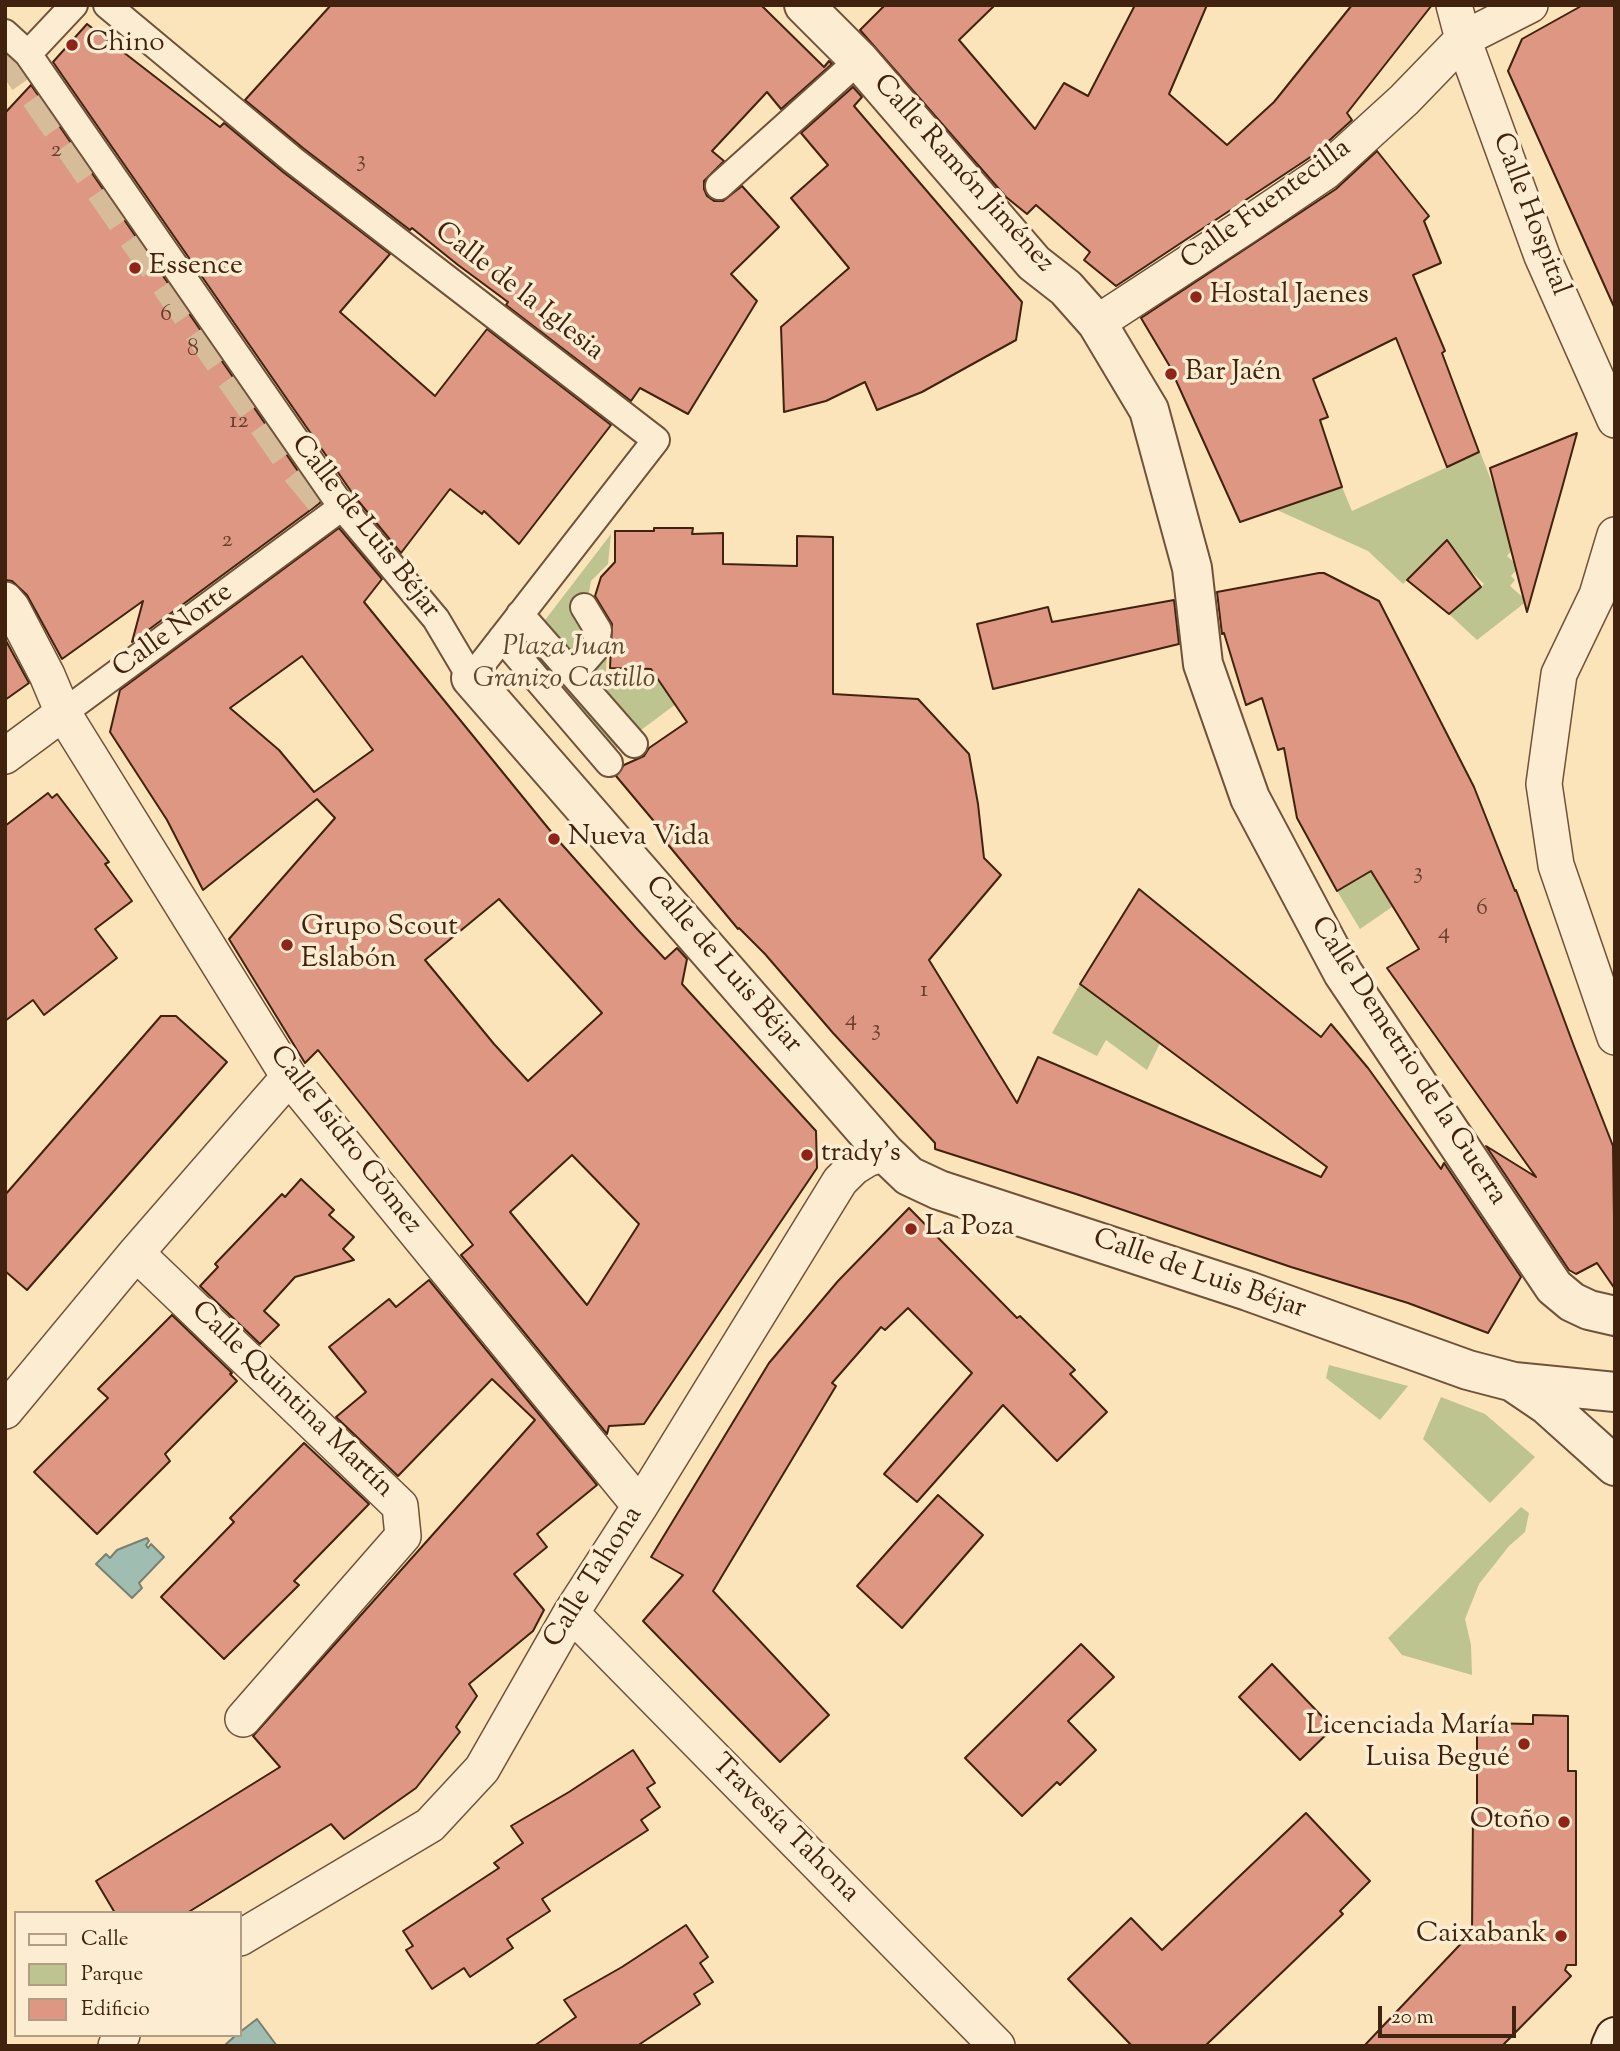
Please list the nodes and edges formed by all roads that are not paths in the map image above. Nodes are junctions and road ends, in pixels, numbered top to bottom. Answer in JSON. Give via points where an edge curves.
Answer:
{"nodes":[{"id":1,"x":74,"y":5,"type":"edge"},
{"id":2,"x":107,"y":5,"type":"edge"},
{"id":3,"x":804,"y":5,"type":"edge"},
{"id":4,"x":1454,"y":5,"type":"edge"},
{"id":5,"x":1530,"y":5,"type":"edge"},
{"id":6,"x":5,"y":33,"type":"edge"},
{"id":7,"x":1463,"y":39,"type":"junction"},
{"id":8,"x":28,"y":54,"type":"junction"},
{"id":9,"x":859,"y":60,"type":"junction"},
{"id":10,"x":719,"y":186,"type":"dead end"},
{"id":11,"x":1097,"y":323,"type":"junction"},
{"id":12,"x":1615,"y":421,"type":"edge"},
{"id":13,"x":342,"y":507,"type":"junction"},
{"id":14,"x":1615,"y":535,"type":"edge"},
{"id":15,"x":5,"y":600,"type":"edge"},
{"id":16,"x":584,"y":607,"type":"dead end"},
{"id":17,"x":520,"y":614,"type":"junction"},
{"id":18,"x":502,"y":638,"type":"junction"},
{"id":19,"x":573,"y":674,"type":"junction"},
{"id":20,"x":471,"y":678,"type":"junction"},
{"id":21,"x":63,"y":713,"type":"junction"},
{"id":22,"x":634,"y":744,"type":"dead end"},
{"id":23,"x":5,"y":756,"type":"edge"},
{"id":24,"x":609,"y":763,"type":"dead end"},
{"id":25,"x":1615,"y":1037,"type":"edge"},
{"id":26,"x":289,"y":1077,"type":"junction"},
{"id":27,"x":885,"y":1153,"type":"junction"},
{"id":28,"x":136,"y":1253,"type":"junction"},
{"id":29,"x":1615,"y":1316,"type":"edge"},
{"id":30,"x":1514,"y":1382,"type":"junction"},
{"id":31,"x":1615,"y":1392,"type":"edge"},
{"id":32,"x":5,"y":1411,"type":"edge"},
{"id":33,"x":1615,"y":1466,"type":"edge"},
{"id":34,"x":640,"y":1506,"type":"junction"},
{"id":35,"x":571,"y":1613,"type":"junction"},
{"id":36,"x":243,"y":1719,"type":"dead end"},
{"id":37,"x":242,"y":1937,"type":"edge"},
{"id":38,"x":1615,"y":2037,"type":"edge"},
{"id":39,"x":997,"y":2046,"type":"edge"},
{"id":40,"x":1611,"y":2046,"type":"edge"}],
"edges":[{"from":1,"to":8,"type":"street"},
{"from":2,"to":17,"type":"street","name":"Calle de la Iglesia","via":[[293,160],[656,440]]},
{"from":3,"to":9,"type":"street","name":"Calle Ramón Jiménez"},
{"from":4,"to":7,"type":"street","name":"Calle Hospital"},
{"from":5,"to":7,"type":"street","name":"Calle Fuentecilla"},
{"from":6,"to":8,"type":"street","name":"Calle de Luis Béjar"},
{"from":7,"to":11,"type":"street","name":"Calle Fuentecilla","via":[[1325,172]]},
{"from":7,"to":12,"type":"street","name":"Calle Hospital","via":[[1542,256]]},
{"from":8,"to":13,"type":"street","name":"Calle de Luis Béjar"},
{"from":9,"to":10,"type":"street","name":"Calle Ramón Jiménez"},
{"from":9,"to":11,"type":"street","name":"Calle Ramón Jiménez","via":[[1034,263],[1066,288]]},
{"from":11,"to":29,"type":"street","name":"Calle Demetrio de la Guerra","via":[[1149,410],[1192,568],[1203,664],[1250,798],[1343,973],[1554,1287],[1589,1310]]},
{"from":13,"to":20,"type":"street","name":"Calle de Luis Béjar","via":[[436,619]]},
{"from":13,"to":21,"type":"street","name":"Calle Norte"},
{"from":14,"to":25,"type":"street","via":[[1597,595],[1559,674],[1544,784],[1556,865]]},
{"from":15,"to":21,"type":"street","name":"Calle Isidro Gómez"},
{"from":16,"to":19,"type":"street","via":[[598,630],[595,649]]},
{"from":17,"to":18,"type":"street","name":"Calle de la Iglesia"},
{"from":17,"to":19,"type":"street"},
{"from":18,"to":20,"type":"street","name":"Calle de la Iglesia"},
{"from":18,"to":24,"type":"street"},
{"from":19,"to":22,"type":"street"},
{"from":20,"to":27,"type":"street","name":"Calle de Luis Béjar"},
{"from":21,"to":23,"type":"street","name":"Calle Norte"},
{"from":21,"to":26,"type":"street","name":"Calle Isidro Gómez"},
{"from":26,"to":28,"type":"street"},
{"from":26,"to":34,"type":"street","name":"Calle Isidro Gómez"},
{"from":27,"to":30,"type":"street","name":"Calle de Luis Béjar","via":[[909,1176],[939,1190]]},
{"from":27,"to":34,"type":"street","name":"Calle Tahona","via":[[860,1163],[840,1181]]},
{"from":28,"to":32,"type":"street"},
{"from":28,"to":36,"type":"street","name":"Calle Quintina Martín","via":[[400,1506],[403,1536]]},
{"from":30,"to":31,"type":"street","name":"Calle de Luis Béjar"},
{"from":30,"to":33,"type":"street"},
{"from":34,"to":35,"type":"street","name":"Calle Tahona"},
{"from":35,"to":37,"type":"street","name":"Calle Tahona","via":[[482,1769],[430,1825]]},
{"from":35,"to":39,"type":"street","name":"Travesía Tahona"},
{"from":38,"to":40,"type":"street"}]}
